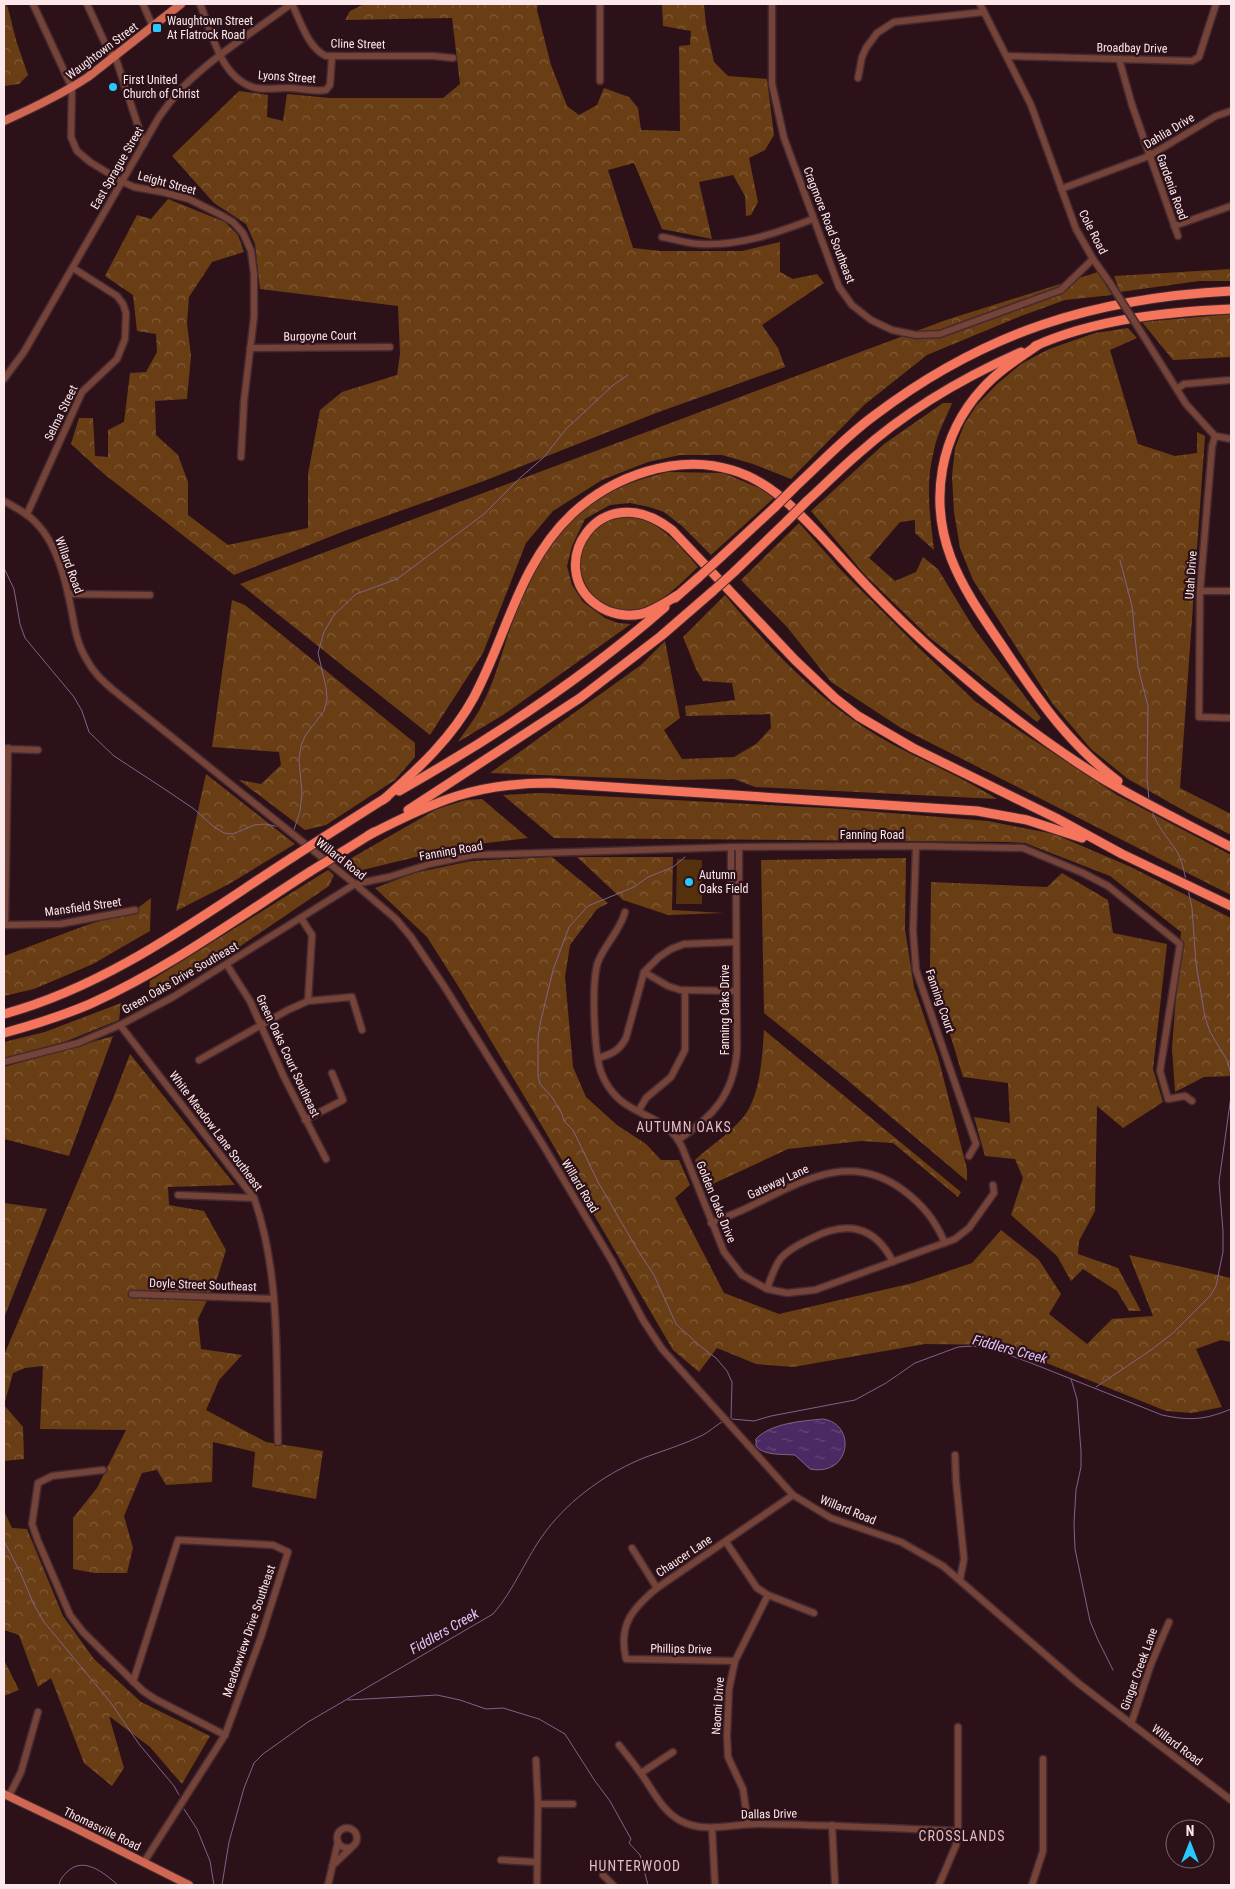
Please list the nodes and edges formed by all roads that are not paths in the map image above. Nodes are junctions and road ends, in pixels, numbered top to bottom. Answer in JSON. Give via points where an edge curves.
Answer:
{"nodes":[{"id":1,"x":33,"y":4,"type":"edge"},
{"id":2,"x":87,"y":4,"type":"edge"},
{"id":3,"x":143,"y":4,"type":"edge"},
{"id":4,"x":181,"y":4,"type":"edge"},
{"id":5,"x":200,"y":4,"type":"edge"},
{"id":6,"x":292,"y":4,"type":"edge"},
{"id":7,"x":600,"y":4,"type":"edge"},
{"id":8,"x":772,"y":4,"type":"edge"},
{"id":9,"x":980,"y":4,"type":"edge"},
{"id":10,"x":1216,"y":4,"type":"edge"},
{"id":11,"x":984,"y":12,"type":"junction"},
{"id":12,"x":153,"y":27,"type":"junction"},
{"id":13,"x":115,"y":56,"type":"junction"},
{"id":14,"x":221,"y":56,"type":"junction"},
{"id":15,"x":332,"y":56,"type":"junction"},
{"id":16,"x":1008,"y":56,"type":"junction"},
{"id":17,"x":453,"y":58,"type":"dead end"},
{"id":18,"x":1119,"y":58,"type":"junction"},
{"id":19,"x":858,"y":78,"type":"dead end"},
{"id":20,"x":600,"y":81,"type":"dead end"},
{"id":21,"x":72,"y":88,"type":"junction"},
{"id":22,"x":1231,"y":111,"type":"edge"},
{"id":23,"x":4,"y":121,"type":"edge"},
{"id":24,"x":144,"y":144,"type":"junction"},
{"id":25,"x":1149,"y":156,"type":"junction"},
{"id":26,"x":123,"y":182,"type":"junction"},
{"id":27,"x":1061,"y":188,"type":"junction"},
{"id":28,"x":1231,"y":206,"type":"edge"},
{"id":29,"x":813,"y":219,"type":"junction"},
{"id":30,"x":1174,"y":226,"type":"junction"},
{"id":31,"x":1178,"y":236,"type":"dead end"},
{"id":32,"x":662,"y":237,"type":"dead end"},
{"id":33,"x":1093,"y":259,"type":"junction"},
{"id":34,"x":73,"y":268,"type":"junction"},
{"id":35,"x":1231,"y":291,"type":"edge"},
{"id":36,"x":1231,"y":309,"type":"edge"},
{"id":37,"x":1038,"y":345,"type":"junction"},
{"id":38,"x":390,"y":347,"type":"dead end"},
{"id":39,"x":250,"y":348,"type":"junction"},
{"id":40,"x":4,"y":379,"type":"edge"},
{"id":41,"x":1231,"y":380,"type":"edge"},
{"id":42,"x":1177,"y":389,"type":"junction"},
{"id":43,"x":1215,"y":436,"type":"junction"},
{"id":44,"x":1231,"y":439,"type":"edge"},
{"id":45,"x":241,"y":457,"type":"dead end"},
{"id":46,"x":4,"y":501,"type":"edge"},
{"id":47,"x":27,"y":514,"type":"junction"},
{"id":48,"x":1200,"y":591,"type":"junction"},
{"id":49,"x":1231,"y":591,"type":"edge"},
{"id":50,"x":68,"y":594,"type":"junction"},
{"id":51,"x":150,"y":595,"type":"dead end"},
{"id":52,"x":678,"y":596,"type":"junction"},
{"id":53,"x":1231,"y":718,"type":"edge"},
{"id":54,"x":6,"y":748,"type":"edge"},
{"id":55,"x":38,"y":750,"type":"dead end"},
{"id":56,"x":383,"y":800,"type":"junction"},
{"id":57,"x":1168,"y":815,"type":"junction"},
{"id":58,"x":369,"y":835,"type":"junction"},
{"id":59,"x":916,"y":846,"type":"junction"},
{"id":60,"x":1231,"y":846,"type":"edge"},
{"id":61,"x":731,"y":847,"type":"junction"},
{"id":62,"x":739,"y":847,"type":"junction"},
{"id":63,"x":1122,"y":854,"type":"junction"},
{"id":64,"x":355,"y":884,"type":"junction"},
{"id":65,"x":736,"y":887,"type":"junction"},
{"id":66,"x":1231,"y":906,"type":"edge"},
{"id":67,"x":135,"y":910,"type":"dead end"},
{"id":68,"x":625,"y":912,"type":"dead end"},
{"id":69,"x":301,"y":918,"type":"junction"},
{"id":70,"x":4,"y":925,"type":"edge"},
{"id":71,"x":736,"y":942,"type":"junction"},
{"id":72,"x":227,"y":965,"type":"junction"},
{"id":73,"x":644,"y":972,"type":"junction"},
{"id":74,"x":685,"y":990,"type":"junction"},
{"id":75,"x":736,"y":991,"type":"junction"},
{"id":76,"x":308,"y":1001,"type":"junction"},
{"id":77,"x":4,"y":1014,"type":"edge"},
{"id":78,"x":120,"y":1025,"type":"junction"},
{"id":79,"x":262,"y":1026,"type":"junction"},
{"id":80,"x":362,"y":1030,"type":"dead end"},
{"id":81,"x":4,"y":1033,"type":"edge"},
{"id":82,"x":598,"y":1058,"type":"junction"},
{"id":83,"x":199,"y":1060,"type":"dead end"},
{"id":84,"x":4,"y":1062,"type":"edge"},
{"id":85,"x":332,"y":1073,"type":"dead end"},
{"id":86,"x":1192,"y":1101,"type":"dead end"},
{"id":87,"x":638,"y":1110,"type":"junction"},
{"id":88,"x":305,"y":1120,"type":"junction"},
{"id":89,"x":678,"y":1140,"type":"junction"},
{"id":90,"x":969,"y":1156,"type":"dead end"},
{"id":91,"x":326,"y":1159,"type":"dead end"},
{"id":92,"x":993,"y":1185,"type":"dead end"},
{"id":93,"x":178,"y":1195,"type":"dead end"},
{"id":94,"x":254,"y":1198,"type":"junction"},
{"id":95,"x":711,"y":1222,"type":"junction"},
{"id":96,"x":945,"y":1243,"type":"junction"},
{"id":97,"x":893,"y":1262,"type":"junction"},
{"id":98,"x":767,"y":1289,"type":"junction"},
{"id":99,"x":132,"y":1294,"type":"dead end"},
{"id":100,"x":274,"y":1299,"type":"junction"},
{"id":101,"x":278,"y":1442,"type":"dead end"},
{"id":102,"x":955,"y":1455,"type":"dead end"},
{"id":103,"x":103,"y":1470,"type":"dead end"},
{"id":104,"x":792,"y":1495,"type":"junction"},
{"id":105,"x":726,"y":1542,"type":"junction"},
{"id":106,"x":632,"y":1548,"type":"dead end"},
{"id":107,"x":960,"y":1579,"type":"junction"},
{"id":108,"x":657,"y":1588,"type":"junction"},
{"id":109,"x":768,"y":1595,"type":"junction"},
{"id":110,"x":814,"y":1613,"type":"dead end"},
{"id":111,"x":1169,"y":1622,"type":"dead end"},
{"id":112,"x":626,"y":1659,"type":"joint"},
{"id":113,"x":735,"y":1661,"type":"junction"},
{"id":114,"x":133,"y":1682,"type":"junction"},
{"id":115,"x":38,"y":1712,"type":"dead end"},
{"id":116,"x":1131,"y":1724,"type":"junction"},
{"id":117,"x":958,"y":1727,"type":"dead end"},
{"id":118,"x":225,"y":1734,"type":"junction"},
{"id":119,"x":619,"y":1745,"type":"dead end"},
{"id":120,"x":673,"y":1752,"type":"dead end"},
{"id":121,"x":1043,"y":1759,"type":"dead end"},
{"id":122,"x":536,"y":1760,"type":"dead end"},
{"id":123,"x":641,"y":1773,"type":"junction"},
{"id":124,"x":6,"y":1795,"type":"edge"},
{"id":125,"x":1231,"y":1800,"type":"edge"},
{"id":126,"x":538,"y":1804,"type":"junction"},
{"id":127,"x":573,"y":1804,"type":"dead end"},
{"id":128,"x":748,"y":1824,"type":"junction"},
{"id":129,"x":832,"y":1825,"type":"junction"},
{"id":130,"x":712,"y":1828,"type":"junction"},
{"id":131,"x":958,"y":1831,"type":"junction"},
{"id":132,"x":338,"y":1842,"type":"junction"},
{"id":133,"x":351,"y":1848,"type":"junction"},
{"id":134,"x":501,"y":1860,"type":"dead end"},
{"id":135,"x":144,"y":1862,"type":"junction"},
{"id":136,"x":536,"y":1862,"type":"junction"},
{"id":137,"x":332,"y":1866,"type":"junction"},
{"id":138,"x":603,"y":1875,"type":"dead end"},
{"id":139,"x":189,"y":1885,"type":"edge"},
{"id":140,"x":328,"y":1885,"type":"edge"},
{"id":141,"x":537,"y":1885,"type":"edge"},
{"id":142,"x":613,"y":1885,"type":"edge"},
{"id":143,"x":715,"y":1885,"type":"edge"},
{"id":144,"x":835,"y":1885,"type":"edge"},
{"id":145,"x":939,"y":1885,"type":"edge"},
{"id":146,"x":1032,"y":1885,"type":"edge"}],
"edges":[{"from":1,"to":21,"type":"street","name":"Leight Street"},
{"from":2,"to":13,"type":"street","via":[[109,52]]},
{"from":3,"to":12,"type":"street"},
{"from":4,"to":12,"type":"main road","name":"Waughtown Street"},
{"from":5,"to":14,"type":"street","name":"Lyons Street"},
{"from":6,"to":14,"type":"street","name":"East Sprague Street"},
{"from":6,"to":15,"type":"street","name":"Cline Street","via":[[317,51]]},
{"from":7,"to":20,"type":"street"},
{"from":8,"to":29,"type":"street","name":"Cragmore Road Southeast","via":[[772,84],[784,138]]},
{"from":9,"to":11,"type":"street","name":"Cole Road"},
{"from":10,"to":18,"type":"street","name":"Broadbay Drive","via":[[1199,57],[1192,60]]},
{"from":11,"to":16,"type":"street","name":"Cole Road"},
{"from":11,"to":19,"type":"street","via":[[894,22],[877,33],[866,48]]},
{"from":12,"to":13,"type":"main road","name":"Waughtown Street"},
{"from":13,"to":21,"type":"main road","name":"Waughtown Street"},
{"from":13,"to":24,"type":"street"},
{"from":14,"to":15,"type":"street","name":"Lyons Street","via":[[231,74],[253,87],[319,91],[330,85]]},
{"from":14,"to":24,"type":"street","name":"East Sprague Street","via":[[181,89],[159,117]]},
{"from":15,"to":17,"type":"street","name":"Cline Street"},
{"from":16,"to":18,"type":"street","name":"Broadbay Drive"},
{"from":16,"to":27,"type":"street","name":"Cole Road","via":[[1032,105]]},
{"from":18,"to":25,"type":"street","name":"Gardenia Road"},
{"from":21,"to":23,"type":"main road","name":"Waughtown Street"},
{"from":21,"to":26,"type":"street","name":"Leight Street","via":[[71,137],[77,151]]},
{"from":22,"to":25,"type":"street","name":"Dahlia Drive","via":[[1216,116]]},
{"from":24,"to":26,"type":"street","name":"East Sprague Street"},
{"from":25,"to":27,"type":"street","name":"Dahlia Drive"},
{"from":25,"to":30,"type":"street","name":"Gardenia Road"},
{"from":26,"to":34,"type":"street","name":"East Sprague Street"},
{"from":26,"to":39,"type":"street","name":"Leight Street","via":[[190,199],[233,222],[243,233],[251,251],[254,274]]},
{"from":27,"to":33,"type":"street","name":"Cole Road","via":[[1076,229]]},
{"from":28,"to":30,"type":"street"},
{"from":29,"to":32,"type":"street","via":[[748,241],[723,244],[699,244]]},
{"from":29,"to":33,"type":"street","name":"Cragmore Road Southeast","via":[[839,287],[852,305],[871,320],[892,330],[916,335],[940,334],[1061,290]]},
{"from":30,"to":31,"type":"street","name":"Gardenia Road"},
{"from":33,"to":42,"type":"street","name":"Cole Road","bridge":true},
{"from":34,"to":40,"type":"street","name":"East Sprague Street","via":[[24,352]]},
{"from":34,"to":47,"type":"street","name":"Selma Street","via":[[117,296],[123,304],[126,339],[111,366],[82,392]]},
{"from":35,"to":52,"type":"highway","bridge":true,"via":[[1132,300],[1045,323],[981,349],[934,375],[873,416]]},
{"from":36,"to":37,"type":"highway","via":[[1113,322]]},
{"from":37,"to":57,"type":"highway","via":[[982,388],[952,434],[944,460],[940,494],[947,544],[964,586],[1046,710],[1108,774]]},
{"from":37,"to":58,"type":"highway","bridge":true,"via":[[985,368],[913,411],[857,454],[734,572],[661,636],[580,698]]},
{"from":38,"to":39,"type":"street","name":"Burgoyne Court"},
{"from":39,"to":45,"type":"street","name":"Leight Street"},
{"from":41,"to":42,"type":"street","via":[[1190,382]]},
{"from":42,"to":43,"type":"street","name":"Cole Road"},
{"from":43,"to":44,"type":"street"},
{"from":43,"to":48,"type":"street","name":"Utah Drive"},
{"from":46,"to":47,"type":"street","name":"Willard Road"},
{"from":47,"to":50,"type":"street","name":"Willard Road","via":[[49,540]]},
{"from":48,"to":49,"type":"street"},
{"from":48,"to":53,"type":"street","name":"Utah Drive","via":[[1199,717]]},
{"from":50,"to":51,"type":"street"},
{"from":50,"to":64,"type":"street","name":"Willard Road","via":[[81,649],[102,680]]},
{"from":52,"to":56,"type":"highway","via":[[568,683],[429,774]]},
{"from":52,"to":63,"type":"highway","via":[[639,614],[618,614],[602,609],[583,591],[577,576],[576,562],[582,539],[596,522],[615,513],[631,512],[656,519],[672,530],[805,671],[858,716],[913,748]]},
{"from":54,"to":55,"type":"street"},
{"from":54,"to":70,"type":"street"},
{"from":56,"to":57,"type":"highway","via":[[435,751],[464,714],[486,673],[528,571],[562,523],[585,503],[626,479],[655,469],[693,464],[733,470],[780,494],[903,623],[983,694],[1060,751]]},
{"from":56,"to":77,"type":"highway","bridge":true,"via":[[107,974],[64,994]]},
{"from":57,"to":60,"type":"highway"},
{"from":58,"to":63,"type":"highway","via":[[461,793],[501,785],[550,783],[977,811],[1049,826]]},
{"from":58,"to":81,"type":"highway","bridge":true,"via":[[130,984],[44,1022]]},
{"from":59,"to":62,"type":"street","name":"Fanning Road"},
{"from":59,"to":86,"type":"street","name":"Fanning Road","via":[[1023,848],[1108,886],[1180,944],[1160,1071],[1168,1099],[1185,1096]]},
{"from":59,"to":90,"type":"street","name":"Fanning Court","via":[[913,931],[916,970],[976,1144]]},
{"from":61,"to":62,"type":"street","name":"Fanning Road"},
{"from":61,"to":64,"type":"street","name":"Fanning Road","via":[[473,856]]},
{"from":61,"to":65,"type":"street","name":"Fanning Oaks Drive","via":[[731,883]]},
{"from":62,"to":65,"type":"street","name":"Fanning Oaks Drive","via":[[739,883]]},
{"from":63,"to":66,"type":"highway"},
{"from":64,"to":69,"type":"street","name":"Green Oaks Drive Southeast"},
{"from":64,"to":104,"type":"street","name":"Willard Road","via":[[396,920],[427,959],[548,1154],[662,1349]]},
{"from":65,"to":71,"type":"street","name":"Fanning Oaks Drive"},
{"from":67,"to":70,"type":"street","name":"Mansfield Street","via":[[60,924]]},
{"from":68,"to":82,"type":"street","name":"Golden Oaks Drive","via":[[596,971],[594,994]]},
{"from":69,"to":72,"type":"street","name":"Green Oaks Drive Southeast"},
{"from":69,"to":76,"type":"street","via":[[312,935]]},
{"from":71,"to":73,"type":"street","via":[[678,946]]},
{"from":71,"to":75,"type":"street","name":"Fanning Oaks Drive"},
{"from":72,"to":78,"type":"street","name":"Green Oaks Drive Southeast"},
{"from":72,"to":79,"type":"street","name":"Green Oaks Court Southeast"},
{"from":73,"to":74,"type":"street","via":[[668,986]]},
{"from":73,"to":82,"type":"street","via":[[626,1038],[611,1055]]},
{"from":74,"to":75,"type":"street"},
{"from":74,"to":87,"type":"street","via":[[685,1050],[670,1077],[646,1098]]},
{"from":75,"to":89,"type":"street","name":"Fanning Oaks Drive","via":[[737,1050],[732,1079],[713,1112]]},
{"from":76,"to":79,"type":"street"},
{"from":76,"to":80,"type":"street","via":[[352,997]]},
{"from":78,"to":84,"type":"street","name":"Green Oaks Drive Southeast","via":[[78,1043]]},
{"from":78,"to":94,"type":"street","name":"White Meadow Lane Southeast"},
{"from":79,"to":83,"type":"street"},
{"from":79,"to":88,"type":"street","name":"Green Oaks Court Southeast"},
{"from":82,"to":87,"type":"street","name":"Golden Oaks Drive","via":[[605,1081],[613,1092]]},
{"from":85,"to":88,"type":"street","via":[[343,1100]]},
{"from":87,"to":89,"type":"street","name":"Golden Oaks Drive","via":[[667,1127]]},
{"from":88,"to":91,"type":"street","name":"Green Oaks Court Southeast"},
{"from":89,"to":95,"type":"street","name":"Golden Oaks Drive"},
{"from":92,"to":96,"type":"street","name":"Golden Oaks Drive","via":[[994,1193],[969,1228],[961,1236]]},
{"from":93,"to":94,"type":"street"},
{"from":94,"to":100,"type":"street","name":"White Meadow Lane Southeast","via":[[262,1221]]},
{"from":95,"to":96,"type":"street","name":"Gateway Lane","via":[[803,1180],[828,1172],[851,1171],[883,1178],[911,1196],[934,1221]]},
{"from":95,"to":98,"type":"street","name":"Golden Oaks Drive","via":[[724,1252],[736,1269]]},
{"from":96,"to":97,"type":"street","name":"Golden Oaks Drive"},
{"from":97,"to":98,"type":"street","name":"Golden Oaks Drive","via":[[806,1292]]},
{"from":97,"to":98,"type":"street","via":[[884,1247],[869,1234],[836,1228],[786,1252],[777,1263]]},
{"from":99,"to":100,"type":"street","name":"Doyle Street Southeast"},
{"from":100,"to":101,"type":"street","name":"White Meadow Lane Southeast"},
{"from":102,"to":107,"type":"street","via":[[964,1559]]},
{"from":103,"to":114,"type":"street","via":[[52,1476],[38,1483],[32,1524],[70,1615]]},
{"from":104,"to":105,"type":"street","name":"Chaucer Lane"},
{"from":104,"to":107,"type":"street","name":"Willard Road","via":[[831,1518],[911,1546]]},
{"from":105,"to":108,"type":"street","name":"Chaucer Lane"},
{"from":105,"to":109,"type":"street","via":[[757,1588]]},
{"from":106,"to":108,"type":"street"},
{"from":107,"to":116,"type":"street","name":"Willard Road","via":[[1078,1683]]},
{"from":108,"to":112,"type":"street","name":"Chaucer Lane","via":[[638,1604],[627,1622],[623,1636]]},
{"from":109,"to":110,"type":"street"},
{"from":109,"to":113,"type":"street","name":"Naomi Drive"},
{"from":111,"to":116,"type":"street","name":"Ginger Creek Lane"},
{"from":112,"to":113,"type":"street","name":"Phillips Drive"},
{"from":113,"to":128,"type":"street","name":"Naomi Drive","via":[[729,1688],[728,1757],[743,1789]]},
{"from":114,"to":118,"type":"street","via":[[155,1698]]},
{"from":114,"to":118,"type":"street","name":"Meadowview Drive Southeast","via":[[178,1540],[273,1546],[288,1552]]},
{"from":115,"to":124,"type":"street","via":[[21,1772]]},
{"from":116,"to":125,"type":"street","name":"Willard Road"},
{"from":117,"to":131,"type":"street"},
{"from":118,"to":135,"type":"street","name":"Meadowview Drive Southeast"},
{"from":119,"to":123,"type":"street","name":"Dallas Drive"},
{"from":120,"to":123,"type":"street"},
{"from":121,"to":146,"type":"street","via":[[1043,1851]]},
{"from":122,"to":126,"type":"street"},
{"from":123,"to":130,"type":"street","name":"Dallas Drive","via":[[663,1808],[681,1821]]},
{"from":124,"to":135,"type":"main road","name":"Thomasville Road"},
{"from":126,"to":127,"type":"street"},
{"from":126,"to":136,"type":"street"},
{"from":128,"to":129,"type":"street","name":"Dallas Drive"},
{"from":128,"to":130,"type":"street","name":"Dallas Drive"},
{"from":129,"to":131,"type":"street","name":"Dallas Drive"},
{"from":129,"to":144,"type":"street"},
{"from":130,"to":143,"type":"street"},
{"from":131,"to":145,"type":"street","via":[[956,1845]]},
{"from":132,"to":133,"type":"street","via":[[342,1847]]},
{"from":132,"to":133,"type":"street","via":[[340,1831],[353,1830],[357,1842]]},
{"from":132,"to":137,"type":"street"},
{"from":133,"to":137,"type":"street"},
{"from":134,"to":136,"type":"street"},
{"from":135,"to":139,"type":"main road","name":"Thomasville Road"},
{"from":136,"to":141,"type":"street"},
{"from":137,"to":140,"type":"street"},
{"from":138,"to":142,"type":"street"}]}
